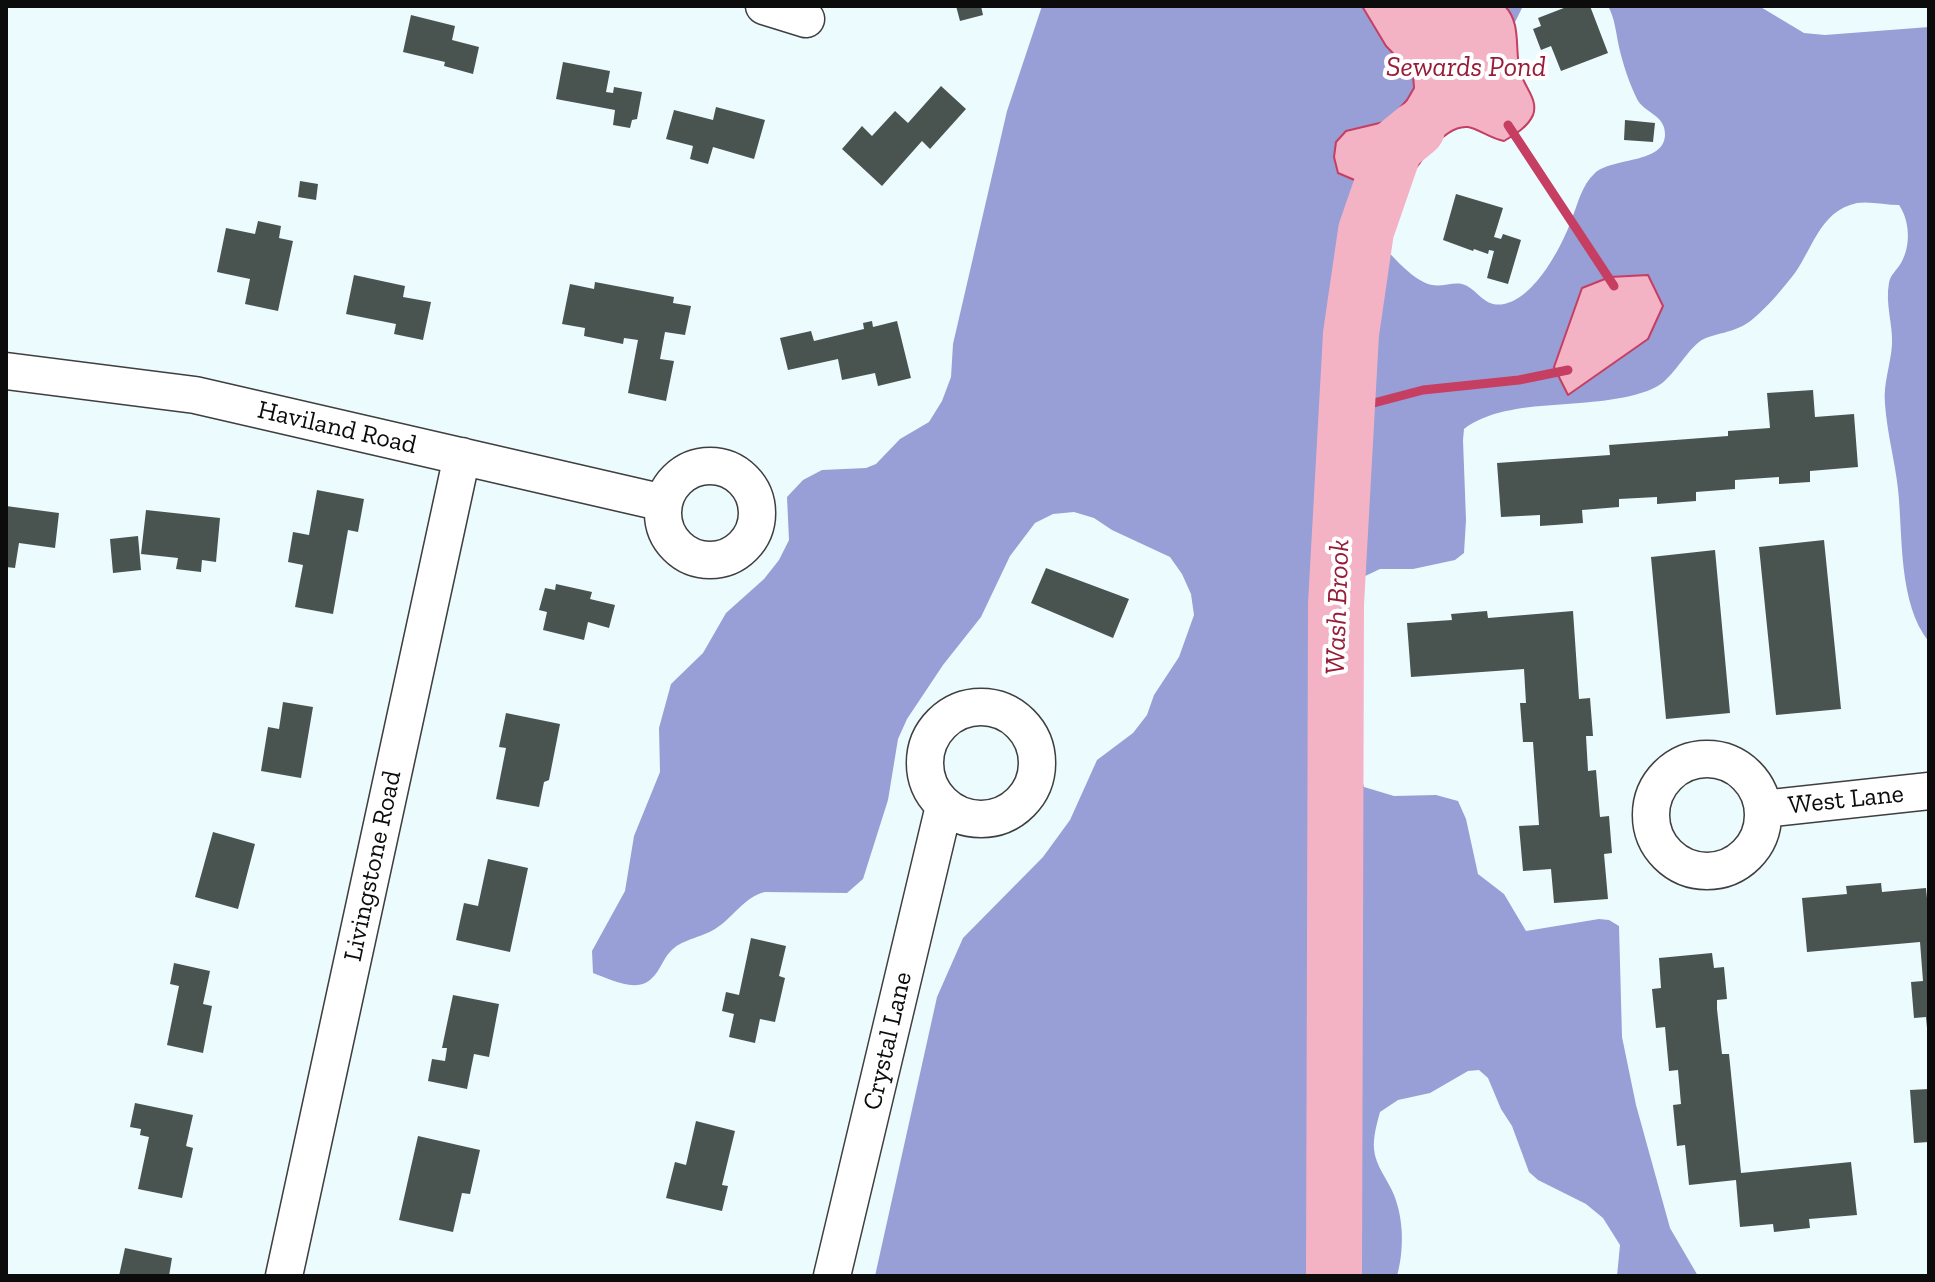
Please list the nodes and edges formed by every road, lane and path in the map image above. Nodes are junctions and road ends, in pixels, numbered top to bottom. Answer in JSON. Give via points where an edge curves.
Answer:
{"nodes":[{"id":1,"x":764,"y":6,"type":"edge"},
{"id":2,"x":806,"y":19,"type":"dead end"},
{"id":3,"x":6,"y":371,"type":"edge"},
{"id":4,"x":462,"y":456,"type":"junction"},
{"id":5,"x":664,"y":503,"type":"dead end"},
{"id":6,"x":1929,"y":791,"type":"edge"},
{"id":7,"x":944,"y":806,"type":"dead end"},
{"id":8,"x":1763,"y":809,"type":"dead end"},
{"id":9,"x":284,"y":1276,"type":"edge"},
{"id":10,"x":832,"y":1276,"type":"edge"}],
"edges":[{"from":1,"to":2,"type":"street"},
{"from":3,"to":4,"type":"street","name":"Haviland Road","via":[[195,395]]},
{"from":4,"to":5,"type":"street","name":"Haviland Road"},
{"from":4,"to":9,"type":"street","name":"Livingstone Road"},
{"from":6,"to":8,"type":"street","name":"West Lane"},
{"from":7,"to":10,"type":"street","name":"Crystal Lane"}]}
